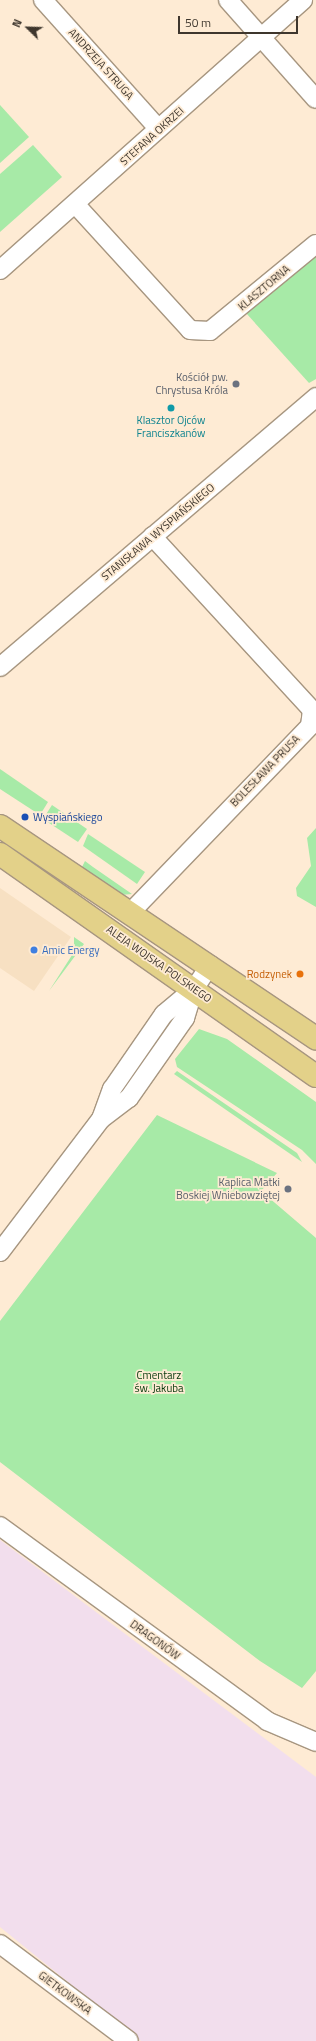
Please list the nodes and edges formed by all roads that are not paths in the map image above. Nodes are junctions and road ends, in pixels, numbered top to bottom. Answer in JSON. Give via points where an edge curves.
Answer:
{"nodes":[{"id":1,"x":43,"y":0,"type":"edge"},
{"id":2,"x":228,"y":0,"type":"edge"},
{"id":3,"x":303,"y":0,"type":"edge"},
{"id":4,"x":261,"y":38,"type":"junction"},
{"id":5,"x":316,"y":99,"type":"edge"},
{"id":6,"x":158,"y":128,"type":"junction"},
{"id":7,"x":76,"y":204,"type":"junction"},
{"id":8,"x":316,"y":244,"type":"edge"},
{"id":9,"x":0,"y":270,"type":"edge"},
{"id":10,"x":316,"y":397,"type":"edge"},
{"id":11,"x":152,"y":536,"type":"junction"},
{"id":12,"x":0,"y":667,"type":"edge"},
{"id":13,"x":0,"y":826,"type":"edge"},
{"id":14,"x":0,"y":854,"type":"edge"},
{"id":15,"x":130,"y":913,"type":"junction"},
{"id":16,"x":210,"y":965,"type":"junction"},
{"id":17,"x":194,"y":989,"type":"junction"},
{"id":18,"x":316,"y":1038,"type":"edge"},
{"id":19,"x":316,"y":1076,"type":"edge"},
{"id":20,"x":0,"y":1252,"type":"edge"},
{"id":21,"x":0,"y":1526,"type":"edge"},
{"id":22,"x":316,"y":1742,"type":"edge"},
{"id":23,"x":0,"y":1944,"type":"edge"},
{"id":24,"x":129,"y":2041,"type":"edge"}],
"edges":[{"from":1,"to":6,"type":"street","name":"ANDRZEJA STRUGA"},
{"from":2,"to":4,"type":"street"},
{"from":3,"to":4,"type":"street","name":"STEFANA OKRZEI"},
{"from":4,"to":5,"type":"street"},
{"from":4,"to":6,"type":"street","name":"STEFANA OKRZEI"},
{"from":6,"to":7,"type":"street","name":"STEFANA OKRZEI"},
{"from":7,"to":8,"type":"street","name":"KLASZTORNA","via":[[190,330],[210,331]]},
{"from":7,"to":9,"type":"street","name":"STEFANA OKRZEI"},
{"from":10,"to":11,"type":"street","name":"STANISŁAWA WYSPIAŃSKIEGO"},
{"from":11,"to":12,"type":"street","name":"STANISŁAWA WYSPIAŃSKIEGO"},
{"from":11,"to":15,"type":"street","name":"BOLESŁAWA PRUSA","via":[[312,710],[310,726]]},
{"from":13,"to":15,"type":"main road"},
{"from":14,"to":17,"type":"main road","name":"ALEJA WOJSKA POLSKIEGO"},
{"from":15,"to":16,"type":"main road"},
{"from":16,"to":17,"type":"street"},
{"from":16,"to":18,"type":"main road"},
{"from":17,"to":19,"type":"main road","name":"ALEJA WOJSKA POLSKIEGO"},
{"from":17,"to":20,"type":"street","via":[[164,1014],[112,1089],[101,1119]]},
{"from":21,"to":22,"type":"street","name":"DRAGONÓW","via":[[267,1721]]},
{"from":23,"to":24,"type":"street","name":"GIETKOWSKA"}]}
